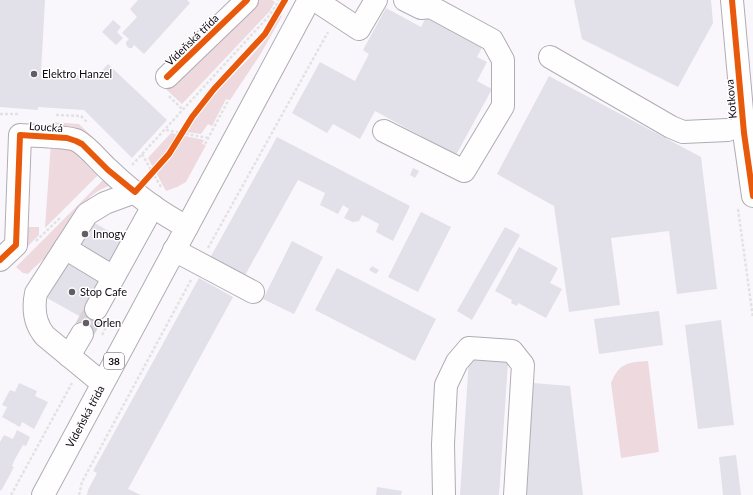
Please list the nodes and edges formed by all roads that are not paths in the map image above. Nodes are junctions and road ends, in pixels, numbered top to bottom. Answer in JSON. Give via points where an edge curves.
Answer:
{"nodes":[{"id":1,"x":247,"y":0,"type":"edge"},
{"id":2,"x":309,"y":0,"type":"edge"},
{"id":3,"x":315,"y":0,"type":"edge"},
{"id":4,"x":376,"y":0,"type":"edge"},
{"id":5,"x":404,"y":0,"type":"edge"},
{"id":6,"x":732,"y":0,"type":"edge"},
{"id":7,"x":550,"y":57,"type":"dead end"},
{"id":8,"x":167,"y":77,"type":"dead end"},
{"id":9,"x":384,"y":130,"type":"dead end"},
{"id":10,"x":728,"y":130,"type":"dead end"},
{"id":11,"x":135,"y":192,"type":"junction"},
{"id":12,"x":753,"y":196,"type":"edge"},
{"id":13,"x":153,"y":206,"type":"junction"},
{"id":14,"x":187,"y":227,"type":"junction"},
{"id":15,"x":65,"y":248,"type":"junction"},
{"id":16,"x":174,"y":250,"type":"junction"},
{"id":17,"x":0,"y":260,"type":"edge"},
{"id":18,"x":113,"y":277,"type":"junction"},
{"id":19,"x":253,"y":292,"type":"dead end"},
{"id":20,"x":96,"y":309,"type":"tunnel mouth"},
{"id":21,"x":82,"y":334,"type":"tunnel mouth"},
{"id":22,"x":69,"y":356,"type":"junction"},
{"id":23,"x":102,"y":382,"type":"junction"},
{"id":24,"x":43,"y":495,"type":"edge"},
{"id":25,"x":444,"y":495,"type":"edge"},
{"id":26,"x":515,"y":495,"type":"edge"}],
"edges":[{"from":1,"to":8,"type":"main road","name":"Vídeňská třída"},
{"from":2,"to":14,"type":"main road","name":"Vídeňská třída","number":"38"},
{"from":3,"to":4,"type":"main road","via":[[359,29]]},
{"from":5,"to":9,"type":"main road","via":[[421,8],[431,6],[492,40],[503,60],[502,106],[464,172]]},
{"from":6,"to":12,"type":"main road","name":"Kotkova","via":[[744,133]]},
{"from":7,"to":10,"type":"main road","via":[[683,132]]},
{"from":11,"to":13,"type":"main road","name":"Loucká"},
{"from":11,"to":15,"type":"main road","via":[[105,203],[87,214]]},
{"from":11,"to":17,"type":"main road","name":"Loucká","via":[[76,140],[20,135],[16,245]]},
{"from":13,"to":14,"type":"main road","name":"Loucká"},
{"from":13,"to":18,"type":"main road"},
{"from":14,"to":16,"type":"main road","name":"Vídeňská třída","number":"38"},
{"from":15,"to":18,"type":"main road"},
{"from":15,"to":22,"type":"main road","via":[[36,293],[34,312],[41,331]]},
{"from":16,"to":19,"type":"main road"},
{"from":16,"to":23,"type":"main road","name":"Vídeňská třída","number":"38"},
{"from":18,"to":20,"type":"main road"},
{"from":21,"to":22,"type":"main road"},
{"from":22,"to":23,"type":"main road"},
{"from":23,"to":24,"type":"main road","name":"Vídeňská třída","number":"38"},
{"from":25,"to":26,"type":"main road","via":[[446,385],[457,362],[469,348],[512,351],[523,365]]}]}
